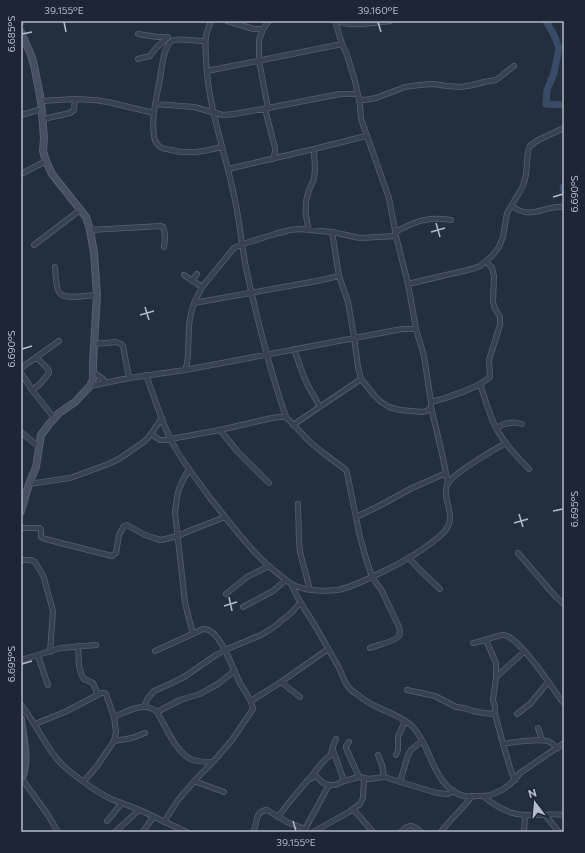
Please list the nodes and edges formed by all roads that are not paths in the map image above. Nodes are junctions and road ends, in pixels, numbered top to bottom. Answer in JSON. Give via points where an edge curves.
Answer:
{"nodes":[{"id":1,"x":211,"y":21,"type":"edge"},
{"id":2,"x":226,"y":21,"type":"edge"},
{"id":3,"x":269,"y":21,"type":"edge"},
{"id":4,"x":335,"y":21,"type":"edge"},
{"id":5,"x":339,"y":21,"type":"edge"},
{"id":6,"x":390,"y":21,"type":"edge"},
{"id":7,"x":263,"y":29,"type":"junction"},
{"id":8,"x":21,"y":32,"type":"edge"},
{"id":9,"x":138,"y":34,"type":"dead end"},
{"id":10,"x":170,"y":39,"type":"junction"},
{"id":11,"x":205,"y":40,"type":"junction"},
{"id":12,"x":342,"y":44,"type":"junction"},
{"id":13,"x":138,"y":60,"type":"dead end"},
{"id":14,"x":259,"y":61,"type":"junction"},
{"id":15,"x":514,"y":66,"type":"dead end"},
{"id":16,"x":207,"y":71,"type":"junction"},
{"id":17,"x":359,"y":97,"type":"junction"},
{"id":18,"x":75,"y":99,"type":"junction"},
{"id":19,"x":41,"y":100,"type":"junction"},
{"id":20,"x":155,"y":104,"type":"junction"},
{"id":21,"x":266,"y":108,"type":"junction"},
{"id":22,"x":42,"y":109,"type":"junction"},
{"id":23,"x":154,"y":112,"type":"junction"},
{"id":24,"x":213,"y":112,"type":"junction"},
{"id":25,"x":21,"y":115,"type":"edge"},
{"id":26,"x":43,"y":119,"type":"junction"},
{"id":27,"x":564,"y":128,"type":"edge"},
{"id":28,"x":366,"y":136,"type":"junction"},
{"id":29,"x":222,"y":147,"type":"junction"},
{"id":30,"x":314,"y":149,"type":"junction"},
{"id":31,"x":273,"y":158,"type":"junction"},
{"id":32,"x":46,"y":161,"type":"junction"},
{"id":33,"x":228,"y":169,"type":"junction"},
{"id":34,"x":21,"y":174,"type":"edge"},
{"id":35,"x":512,"y":206,"type":"junction"},
{"id":36,"x":564,"y":207,"type":"edge"},
{"id":37,"x":80,"y":210,"type":"junction"},
{"id":38,"x":451,"y":220,"type":"dead end"},
{"id":39,"x":90,"y":230,"type":"junction"},
{"id":40,"x":309,"y":230,"type":"junction"},
{"id":41,"x":332,"y":232,"type":"junction"},
{"id":42,"x":396,"y":234,"type":"junction"},
{"id":43,"x":243,"y":244,"type":"junction"},
{"id":44,"x":34,"y":245,"type":"dead end"},
{"id":45,"x":164,"y":247,"type":"dead end"},
{"id":46,"x":486,"y":261,"type":"junction"},
{"id":47,"x":55,"y":267,"type":"dead end"},
{"id":48,"x":197,"y":274,"type":"dead end"},
{"id":49,"x":184,"y":275,"type":"dead end"},
{"id":50,"x":339,"y":276,"type":"junction"},
{"id":51,"x":192,"y":281,"type":"junction"},
{"id":52,"x":408,"y":284,"type":"junction"},
{"id":53,"x":202,"y":287,"type":"junction"},
{"id":54,"x":252,"y":292,"type":"junction"},
{"id":55,"x":98,"y":295,"type":"junction"},
{"id":56,"x":194,"y":303,"type":"junction"},
{"id":57,"x":416,"y":329,"type":"junction"},
{"id":58,"x":354,"y":337,"type":"junction"},
{"id":59,"x":59,"y":341,"type":"dead end"},
{"id":60,"x":94,"y":344,"type":"junction"},
{"id":61,"x":294,"y":349,"type":"junction"},
{"id":62,"x":266,"y":354,"type":"junction"},
{"id":63,"x":36,"y":357,"type":"junction"},
{"id":64,"x":22,"y":365,"type":"edge"},
{"id":65,"x":185,"y":370,"type":"junction"},
{"id":66,"x":93,"y":372,"type":"junction"},
{"id":67,"x":21,"y":373,"type":"edge"},
{"id":68,"x":146,"y":376,"type":"junction"},
{"id":69,"x":129,"y":378,"type":"junction"},
{"id":70,"x":361,"y":378,"type":"junction"},
{"id":71,"x":106,"y":383,"type":"junction"},
{"id":72,"x":480,"y":384,"type":"junction"},
{"id":73,"x":90,"y":386,"type":"junction"},
{"id":74,"x":32,"y":390,"type":"junction"},
{"id":75,"x":431,"y":405,"type":"junction"},
{"id":76,"x":320,"y":407,"type":"junction"},
{"id":77,"x":286,"y":417,"type":"junction"},
{"id":78,"x":54,"y":418,"type":"junction"},
{"id":79,"x":162,"y":418,"type":"junction"},
{"id":80,"x":522,"y":424,"type":"dead end"},
{"id":81,"x":293,"y":425,"type":"junction"},
{"id":82,"x":496,"y":428,"type":"junction"},
{"id":83,"x":220,"y":430,"type":"junction"},
{"id":84,"x":21,"y":432,"type":"edge"},
{"id":85,"x":151,"y":434,"type":"junction"},
{"id":86,"x":171,"y":439,"type":"junction"},
{"id":87,"x":506,"y":443,"type":"junction"},
{"id":88,"x":39,"y":446,"type":"junction"},
{"id":89,"x":189,"y":469,"type":"junction"},
{"id":90,"x":529,"y":469,"type":"dead end"},
{"id":91,"x":446,"y":473,"type":"junction"},
{"id":92,"x":269,"y":483,"type":"dead end"},
{"id":93,"x":29,"y":484,"type":"junction"},
{"id":94,"x":448,"y":484,"type":"junction"},
{"id":95,"x":298,"y":504,"type":"dead end"},
{"id":96,"x":21,"y":511,"type":"edge"},
{"id":97,"x":225,"y":517,"type":"junction"},
{"id":98,"x":356,"y":517,"type":"junction"},
{"id":99,"x":21,"y":528,"type":"edge"},
{"id":100,"x":178,"y":536,"type":"junction"},
{"id":101,"x":518,"y":553,"type":"dead end"},
{"id":102,"x":409,"y":558,"type":"junction"},
{"id":103,"x":21,"y":560,"type":"edge"},
{"id":104,"x":269,"y":566,"type":"junction"},
{"id":105,"x":372,"y":577,"type":"junction"},
{"id":106,"x":286,"y":580,"type":"junction"},
{"id":107,"x":291,"y":584,"type":"junction"},
{"id":108,"x":440,"y":589,"type":"dead end"},
{"id":109,"x":310,"y":590,"type":"junction"},
{"id":110,"x":226,"y":594,"type":"dead end"},
{"id":111,"x":300,"y":603,"type":"junction"},
{"id":112,"x":564,"y":604,"type":"edge"},
{"id":113,"x":243,"y":607,"type":"dead end"},
{"id":114,"x":193,"y":634,"type":"junction"},
{"id":115,"x":486,"y":640,"type":"junction"},
{"id":116,"x":474,"y":644,"type":"dead end"},
{"id":117,"x":96,"y":645,"type":"dead end"},
{"id":118,"x":78,"y":646,"type":"junction"},
{"id":119,"x":370,"y":648,"type":"dead end"},
{"id":120,"x":225,"y":650,"type":"junction"},
{"id":121,"x":328,"y":650,"type":"junction"},
{"id":122,"x":50,"y":652,"type":"junction"},
{"id":123,"x":155,"y":652,"type":"dead end"},
{"id":124,"x":524,"y":652,"type":"junction"},
{"id":125,"x":38,"y":656,"type":"junction"},
{"id":126,"x":21,"y":660,"type":"edge"},
{"id":127,"x":234,"y":671,"type":"junction"},
{"id":128,"x":496,"y":677,"type":"junction"},
{"id":129,"x":282,"y":682,"type":"junction"},
{"id":130,"x":548,"y":682,"type":"junction"},
{"id":131,"x":48,"y":685,"type":"dead end"},
{"id":132,"x":407,"y":690,"type":"dead end"},
{"id":133,"x":98,"y":695,"type":"junction"},
{"id":134,"x":300,"y":697,"type":"dead end"},
{"id":135,"x":251,"y":701,"type":"junction"},
{"id":136,"x":564,"y":703,"type":"edge"},
{"id":137,"x":21,"y":705,"type":"edge"},
{"id":138,"x":144,"y":706,"type":"junction"},
{"id":139,"x":157,"y":712,"type":"junction"},
{"id":140,"x":495,"y":714,"type":"junction"},
{"id":141,"x":517,"y":714,"type":"dead end"},
{"id":142,"x":114,"y":716,"type":"junction"},
{"id":143,"x":21,"y":719,"type":"edge"},
{"id":144,"x":405,"y":721,"type":"junction"},
{"id":145,"x":35,"y":724,"type":"junction"},
{"id":146,"x":538,"y":728,"type":"dead end"},
{"id":147,"x":145,"y":733,"type":"dead end"},
{"id":148,"x":336,"y":739,"type":"dead end"},
{"id":149,"x":542,"y":740,"type":"junction"},
{"id":150,"x":114,"y":741,"type":"junction"},
{"id":151,"x":422,"y":741,"type":"junction"},
{"id":152,"x":349,"y":742,"type":"dead end"},
{"id":153,"x":564,"y":743,"type":"edge"},
{"id":154,"x":502,"y":744,"type":"junction"},
{"id":155,"x":558,"y":748,"type":"junction"},
{"id":156,"x":332,"y":749,"type":"junction"},
{"id":157,"x":378,"y":755,"type":"dead end"},
{"id":158,"x":396,"y":755,"type":"dead end"},
{"id":159,"x":213,"y":762,"type":"junction"},
{"id":160,"x":384,"y":777,"type":"junction"},
{"id":161,"x":362,"y":778,"type":"junction"},
{"id":162,"x":22,"y":779,"type":"edge"},
{"id":163,"x":308,"y":780,"type":"junction"},
{"id":164,"x":515,"y":780,"type":"junction"},
{"id":165,"x":84,"y":781,"type":"junction"},
{"id":166,"x":344,"y":781,"type":"junction"},
{"id":167,"x":194,"y":782,"type":"junction"},
{"id":168,"x":400,"y":782,"type":"junction"},
{"id":169,"x":329,"y":785,"type":"junction"},
{"id":170,"x":454,"y":791,"type":"junction"},
{"id":171,"x":224,"y":792,"type":"dead end"},
{"id":172,"x":472,"y":796,"type":"junction"},
{"id":173,"x":483,"y":796,"type":"junction"},
{"id":174,"x":122,"y":803,"type":"junction"},
{"id":175,"x":353,"y":809,"type":"junction"},
{"id":176,"x":139,"y":810,"type":"junction"},
{"id":177,"x":545,"y":815,"type":"junction"},
{"id":178,"x":564,"y":815,"type":"edge"},
{"id":179,"x":525,"y":816,"type":"junction"},
{"id":180,"x":153,"y":817,"type":"junction"},
{"id":181,"x":278,"y":817,"type":"junction"},
{"id":182,"x":107,"y":821,"type":"dead end"},
{"id":183,"x":164,"y":822,"type":"junction"},
{"id":184,"x":180,"y":830,"type":"edge"},
{"id":185,"x":306,"y":831,"type":"edge"},
{"id":186,"x":58,"y":832,"type":"edge"},
{"id":187,"x":115,"y":832,"type":"edge"},
{"id":188,"x":142,"y":832,"type":"edge"},
{"id":189,"x":188,"y":832,"type":"edge"},
{"id":190,"x":253,"y":832,"type":"edge"},
{"id":191,"x":314,"y":832,"type":"edge"},
{"id":192,"x":373,"y":832,"type":"edge"},
{"id":193,"x":401,"y":832,"type":"edge"},
{"id":194,"x":421,"y":832,"type":"edge"},
{"id":195,"x":441,"y":832,"type":"edge"},
{"id":196,"x":524,"y":832,"type":"edge"},
{"id":197,"x":559,"y":832,"type":"edge"}],
"edges":[{"from":1,"to":11,"type":"street"},
{"from":2,"to":7,"type":"street"},
{"from":3,"to":7,"type":"street"},
{"from":4,"to":12,"type":"street"},
{"from":5,"to":6,"type":"street","via":[[342,24]]},
{"from":7,"to":14,"type":"street","via":[[259,40]]},
{"from":8,"to":19,"type":"street","via":[[34,65]]},
{"from":9,"to":10,"type":"street"},
{"from":10,"to":11,"type":"street","via":[[199,42]]},
{"from":10,"to":13,"type":"street","via":[[156,48],[150,56]]},
{"from":10,"to":20,"type":"street"},
{"from":11,"to":16,"type":"street"},
{"from":12,"to":14,"type":"street"},
{"from":12,"to":17,"type":"street"},
{"from":14,"to":16,"type":"street"},
{"from":14,"to":21,"type":"street"},
{"from":15,"to":17,"type":"street","via":[[496,80],[473,85],[419,85],[376,98],[364,100]]},
{"from":16,"to":24,"type":"street"},
{"from":17,"to":21,"type":"street","via":[[340,94]]},
{"from":17,"to":28,"type":"street","via":[[360,119]]},
{"from":18,"to":19,"type":"street"},
{"from":18,"to":23,"type":"street","via":[[108,102]]},
{"from":18,"to":26,"type":"street","via":[[74,110],[70,113]]},
{"from":19,"to":22,"type":"street"},
{"from":20,"to":23,"type":"street"},
{"from":20,"to":24,"type":"street","via":[[194,107]]},
{"from":21,"to":24,"type":"street","via":[[234,114]]},
{"from":21,"to":31,"type":"street","via":[[275,148]]},
{"from":22,"to":25,"type":"street"},
{"from":22,"to":26,"type":"street"},
{"from":23,"to":29,"type":"street","via":[[154,138],[161,148],[189,153]]},
{"from":24,"to":29,"type":"street"},
{"from":26,"to":32,"type":"street","via":[[43,151]]},
{"from":27,"to":35,"type":"street","via":[[530,146],[523,186]]},
{"from":28,"to":30,"type":"street"},
{"from":28,"to":42,"type":"street","via":[[389,198]]},
{"from":29,"to":33,"type":"street"},
{"from":30,"to":31,"type":"street"},
{"from":30,"to":40,"type":"street","via":[[314,178],[305,208]]},
{"from":31,"to":33,"type":"street"},
{"from":32,"to":34,"type":"street"},
{"from":32,"to":37,"type":"street","via":[[52,174]]},
{"from":33,"to":43,"type":"street"},
{"from":35,"to":36,"type":"street","via":[[530,213]]},
{"from":35,"to":46,"type":"street","via":[[507,213],[499,247]]},
{"from":37,"to":39,"type":"street","via":[[88,220]]},
{"from":37,"to":44,"type":"street"},
{"from":38,"to":42,"type":"street","via":[[425,219]]},
{"from":39,"to":45,"type":"street","via":[[161,226],[165,236]]},
{"from":39,"to":55,"type":"street"},
{"from":40,"to":41,"type":"street"},
{"from":40,"to":43,"type":"street","via":[[290,230]]},
{"from":41,"to":42,"type":"street","via":[[360,238]]},
{"from":41,"to":50,"type":"street"},
{"from":42,"to":52,"type":"street"},
{"from":43,"to":53,"type":"street","via":[[230,251]]},
{"from":43,"to":54,"type":"street"},
{"from":46,"to":52,"type":"street","via":[[472,269]]},
{"from":46,"to":72,"type":"street","via":[[494,276],[493,302],[500,317],[500,325],[489,360],[491,375]]},
{"from":47,"to":55,"type":"street","via":[[58,291],[64,297]]},
{"from":48,"to":51,"type":"street"},
{"from":49,"to":51,"type":"street"},
{"from":50,"to":54,"type":"street"},
{"from":50,"to":58,"type":"street","via":[[348,302]]},
{"from":51,"to":53,"type":"street"},
{"from":52,"to":57,"type":"street"},
{"from":53,"to":56,"type":"street"},
{"from":54,"to":56,"type":"street"},
{"from":54,"to":62,"type":"street"},
{"from":55,"to":60,"type":"street"},
{"from":56,"to":65,"type":"street","via":[[189,325]]},
{"from":57,"to":58,"type":"street"},
{"from":57,"to":75,"type":"street","via":[[424,356]]},
{"from":58,"to":61,"type":"street"},
{"from":58,"to":70,"type":"street"},
{"from":59,"to":63,"type":"street"},
{"from":60,"to":66,"type":"street"},
{"from":60,"to":69,"type":"street","via":[[121,344]]},
{"from":61,"to":62,"type":"street"},
{"from":61,"to":76,"type":"street","via":[[307,384]]},
{"from":62,"to":65,"type":"street"},
{"from":62,"to":77,"type":"street"},
{"from":63,"to":64,"type":"street"},
{"from":63,"to":74,"type":"street","via":[[49,373]]},
{"from":65,"to":68,"type":"street"},
{"from":66,"to":71,"type":"street"},
{"from":66,"to":73,"type":"street"},
{"from":67,"to":74,"type":"street"},
{"from":68,"to":69,"type":"street"},
{"from":68,"to":79,"type":"street"},
{"from":69,"to":71,"type":"street"},
{"from":70,"to":75,"type":"street","via":[[380,402],[389,407],[422,412],[427,411]]},
{"from":70,"to":76,"type":"street"},
{"from":71,"to":73,"type":"street"},
{"from":72,"to":75,"type":"street"},
{"from":72,"to":82,"type":"street"},
{"from":73,"to":78,"type":"street"},
{"from":74,"to":78,"type":"street"},
{"from":75,"to":91,"type":"street"},
{"from":76,"to":81,"type":"street"},
{"from":77,"to":81,"type":"street"},
{"from":77,"to":83,"type":"street"},
{"from":78,"to":88,"type":"street","via":[[41,435]]},
{"from":79,"to":85,"type":"street"},
{"from":79,"to":86,"type":"street"},
{"from":80,"to":82,"type":"street","via":[[510,422]]},
{"from":81,"to":98,"type":"street","via":[[346,470]]},
{"from":82,"to":87,"type":"street"},
{"from":83,"to":86,"type":"street"},
{"from":83,"to":92,"type":"street"},
{"from":84,"to":88,"type":"street"},
{"from":85,"to":86,"type":"street","via":[[160,440]]},
{"from":85,"to":93,"type":"street","via":[[119,459],[106,465],[70,478]]},
{"from":86,"to":89,"type":"street"},
{"from":87,"to":90,"type":"street"},
{"from":87,"to":94,"type":"street","via":[[453,477]]},
{"from":88,"to":93,"type":"street","via":[[36,467]]},
{"from":89,"to":97,"type":"street"},
{"from":89,"to":100,"type":"street","via":[[177,497],[175,512]]},
{"from":91,"to":94,"type":"street"},
{"from":91,"to":98,"type":"street"},
{"from":93,"to":96,"type":"street"},
{"from":94,"to":102,"type":"street","via":[[448,528]]},
{"from":95,"to":109,"type":"street","via":[[300,552]]},
{"from":97,"to":100,"type":"street"},
{"from":97,"to":104,"type":"street"},
{"from":98,"to":105,"type":"street"},
{"from":99,"to":100,"type":"street","via":[[40,528],[42,538],[112,556],[116,553],[121,531],[127,525],[161,540]]},
{"from":100,"to":114,"type":"street","via":[[185,603]]},
{"from":101,"to":112,"type":"street"},
{"from":102,"to":105,"type":"street"},
{"from":102,"to":108,"type":"street"},
{"from":103,"to":122,"type":"street","via":[[35,562],[43,575],[53,611]]},
{"from":104,"to":106,"type":"street"},
{"from":104,"to":110,"type":"street","via":[[247,577]]},
{"from":105,"to":109,"type":"street","via":[[338,590]]},
{"from":105,"to":119,"type":"street","via":[[384,596],[400,633],[390,642]]},
{"from":106,"to":107,"type":"street"},
{"from":106,"to":113,"type":"street","via":[[273,591]]},
{"from":107,"to":109,"type":"street"},
{"from":107,"to":111,"type":"street"},
{"from":111,"to":120,"type":"street","via":[[274,627]]},
{"from":111,"to":121,"type":"street"},
{"from":114,"to":120,"type":"street","via":[[208,630]]},
{"from":114,"to":123,"type":"street"},
{"from":115,"to":116,"type":"street"},
{"from":115,"to":124,"type":"street","via":[[502,635],[508,636]]},
{"from":115,"to":128,"type":"street","via":[[496,663]]},
{"from":117,"to":118,"type":"street"},
{"from":118,"to":122,"type":"street"},
{"from":118,"to":133,"type":"street","via":[[82,676],[92,683]]},
{"from":120,"to":127,"type":"street"},
{"from":120,"to":138,"type":"street","via":[[184,677],[154,691]]},
{"from":121,"to":129,"type":"street"},
{"from":121,"to":144,"type":"street","via":[[349,688],[373,705]]},
{"from":122,"to":125,"type":"street"},
{"from":124,"to":128,"type":"street"},
{"from":124,"to":130,"type":"street","via":[[538,666]]},
{"from":125,"to":126,"type":"street"},
{"from":125,"to":131,"type":"street"},
{"from":127,"to":135,"type":"street"},
{"from":127,"to":139,"type":"street","via":[[200,694],[180,700]]},
{"from":128,"to":140,"type":"street","via":[[493,700]]},
{"from":129,"to":134,"type":"street"},
{"from":129,"to":135,"type":"street"},
{"from":130,"to":136,"type":"street"},
{"from":130,"to":141,"type":"street","via":[[530,704]]},
{"from":132,"to":140,"type":"street","via":[[435,696],[456,707]]},
{"from":133,"to":142,"type":"street","via":[[106,694]]},
{"from":133,"to":145,"type":"street"},
{"from":135,"to":159,"type":"street","via":[[252,712]]},
{"from":137,"to":145,"type":"street"},
{"from":138,"to":139,"type":"street"},
{"from":138,"to":142,"type":"street"},
{"from":139,"to":159,"type":"street","via":[[184,756],[193,760]]},
{"from":140,"to":154,"type":"street"},
{"from":142,"to":150,"type":"street"},
{"from":143,"to":162,"type":"street","via":[[26,754]]},
{"from":144,"to":151,"type":"street","via":[[413,727]]},
{"from":144,"to":158,"type":"street","via":[[398,737]]},
{"from":145,"to":165,"type":"street","via":[[57,760]]},
{"from":146,"to":149,"type":"street"},
{"from":147,"to":150,"type":"street"},
{"from":148,"to":156,"type":"street"},
{"from":149,"to":154,"type":"street"},
{"from":149,"to":155,"type":"street"},
{"from":150,"to":165,"type":"street"},
{"from":151,"to":168,"type":"street","via":[[408,755]]},
{"from":151,"to":170,"type":"street","via":[[440,777]]},
{"from":152,"to":161,"type":"street","via":[[346,748]]},
{"from":153,"to":155,"type":"street"},
{"from":154,"to":164,"type":"street"},
{"from":155,"to":164,"type":"street","via":[[520,773]]},
{"from":156,"to":163,"type":"street","via":[[331,755]]},
{"from":156,"to":166,"type":"street"},
{"from":157,"to":160,"type":"street"},
{"from":159,"to":167,"type":"street"},
{"from":160,"to":161,"type":"street"},
{"from":160,"to":168,"type":"street"},
{"from":161,"to":166,"type":"street"},
{"from":161,"to":175,"type":"street","via":[[363,798]]},
{"from":162,"to":186,"type":"street"},
{"from":163,"to":169,"type":"street","via":[[316,776]]},
{"from":163,"to":181,"type":"street"},
{"from":164,"to":173,"type":"street","via":[[499,791]]},
{"from":165,"to":174,"type":"street"},
{"from":166,"to":169,"type":"street"},
{"from":167,"to":171,"type":"street"},
{"from":167,"to":183,"type":"street"},
{"from":168,"to":170,"type":"street","via":[[441,794]]},
{"from":169,"to":185,"type":"street"},
{"from":170,"to":172,"type":"street","via":[[464,796]]},
{"from":172,"to":173,"type":"street"},
{"from":172,"to":195,"type":"street"},
{"from":173,"to":179,"type":"street","via":[[500,808]]},
{"from":174,"to":176,"type":"street"},
{"from":174,"to":182,"type":"street"},
{"from":175,"to":191,"type":"street"},
{"from":175,"to":192,"type":"street"},
{"from":176,"to":180,"type":"street"},
{"from":176,"to":187,"type":"street"},
{"from":177,"to":178,"type":"street"},
{"from":177,"to":179,"type":"street"},
{"from":177,"to":197,"type":"street"},
{"from":179,"to":196,"type":"street"},
{"from":180,"to":183,"type":"street"},
{"from":180,"to":188,"type":"street"},
{"from":181,"to":185,"type":"street"},
{"from":181,"to":190,"type":"street","via":[[267,810],[261,811]]},
{"from":183,"to":184,"type":"street"},
{"from":184,"to":189,"type":"street"},
{"from":193,"to":194,"type":"street","via":[[411,825]]}]}
